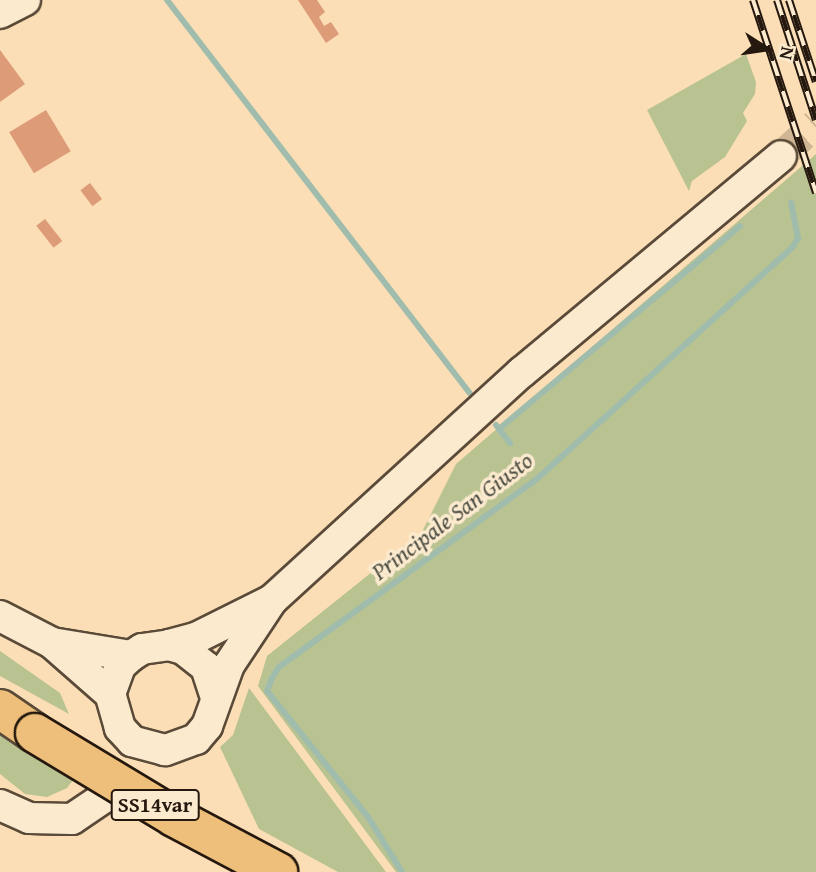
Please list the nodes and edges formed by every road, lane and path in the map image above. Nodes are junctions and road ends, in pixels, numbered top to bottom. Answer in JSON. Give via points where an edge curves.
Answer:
{"nodes":[{"id":1,"x":25,"y":0,"type":"edge"},
{"id":2,"x":0,"y":13,"type":"edge"},
{"id":3,"x":781,"y":156,"type":"tunnel mouth"},
{"id":4,"x":272,"y":600,"type":"junction"},
{"id":5,"x":0,"y":616,"type":"edge"},
{"id":6,"x":51,"y":643,"type":"junction"},
{"id":7,"x":169,"y":645,"type":"junction"},
{"id":8,"x":131,"y":656,"type":"junction"},
{"id":9,"x":110,"y":694,"type":"junction"},
{"id":10,"x":215,"y":694,"type":"junction"},
{"id":11,"x":0,"y":709,"type":"edge"},
{"id":12,"x":120,"y":728,"type":"junction"},
{"id":13,"x":157,"y":750,"type":"junction"},
{"id":14,"x":116,"y":784,"type":"junction"},
{"id":15,"x":0,"y":805,"type":"edge"},
{"id":16,"x":278,"y":872,"type":"edge"}],
"edges":[{"from":1,"to":2,"type":"street"},
{"from":3,"to":4,"type":"street","via":[[522,372]]},
{"from":4,"to":7,"type":"street","via":[[198,638]]},
{"from":4,"to":10,"type":"street","via":[[239,647]]},
{"from":5,"to":6,"type":"street"},
{"from":6,"to":8,"type":"street"},
{"from":6,"to":9,"type":"street"},
{"from":7,"to":8,"type":"street","via":[[142,649]]},
{"from":7,"to":10,"type":"street","via":[[201,662]]},
{"from":8,"to":9,"type":"street","via":[[120,666]]},
{"from":9,"to":12,"type":"street"},
{"from":10,"to":13,"type":"street","via":[[214,711],[196,739],[181,747]]},
{"from":11,"to":16,"type":"highway","number":"SS14var","bridge":true,"via":[[174,817]]},
{"from":12,"to":13,"type":"street","via":[[132,741]]},
{"from":12,"to":14,"type":"street"},
{"from":13,"to":14,"type":"street"},
{"from":14,"to":15,"type":"street","via":[[72,819],[29,818]]}]}
